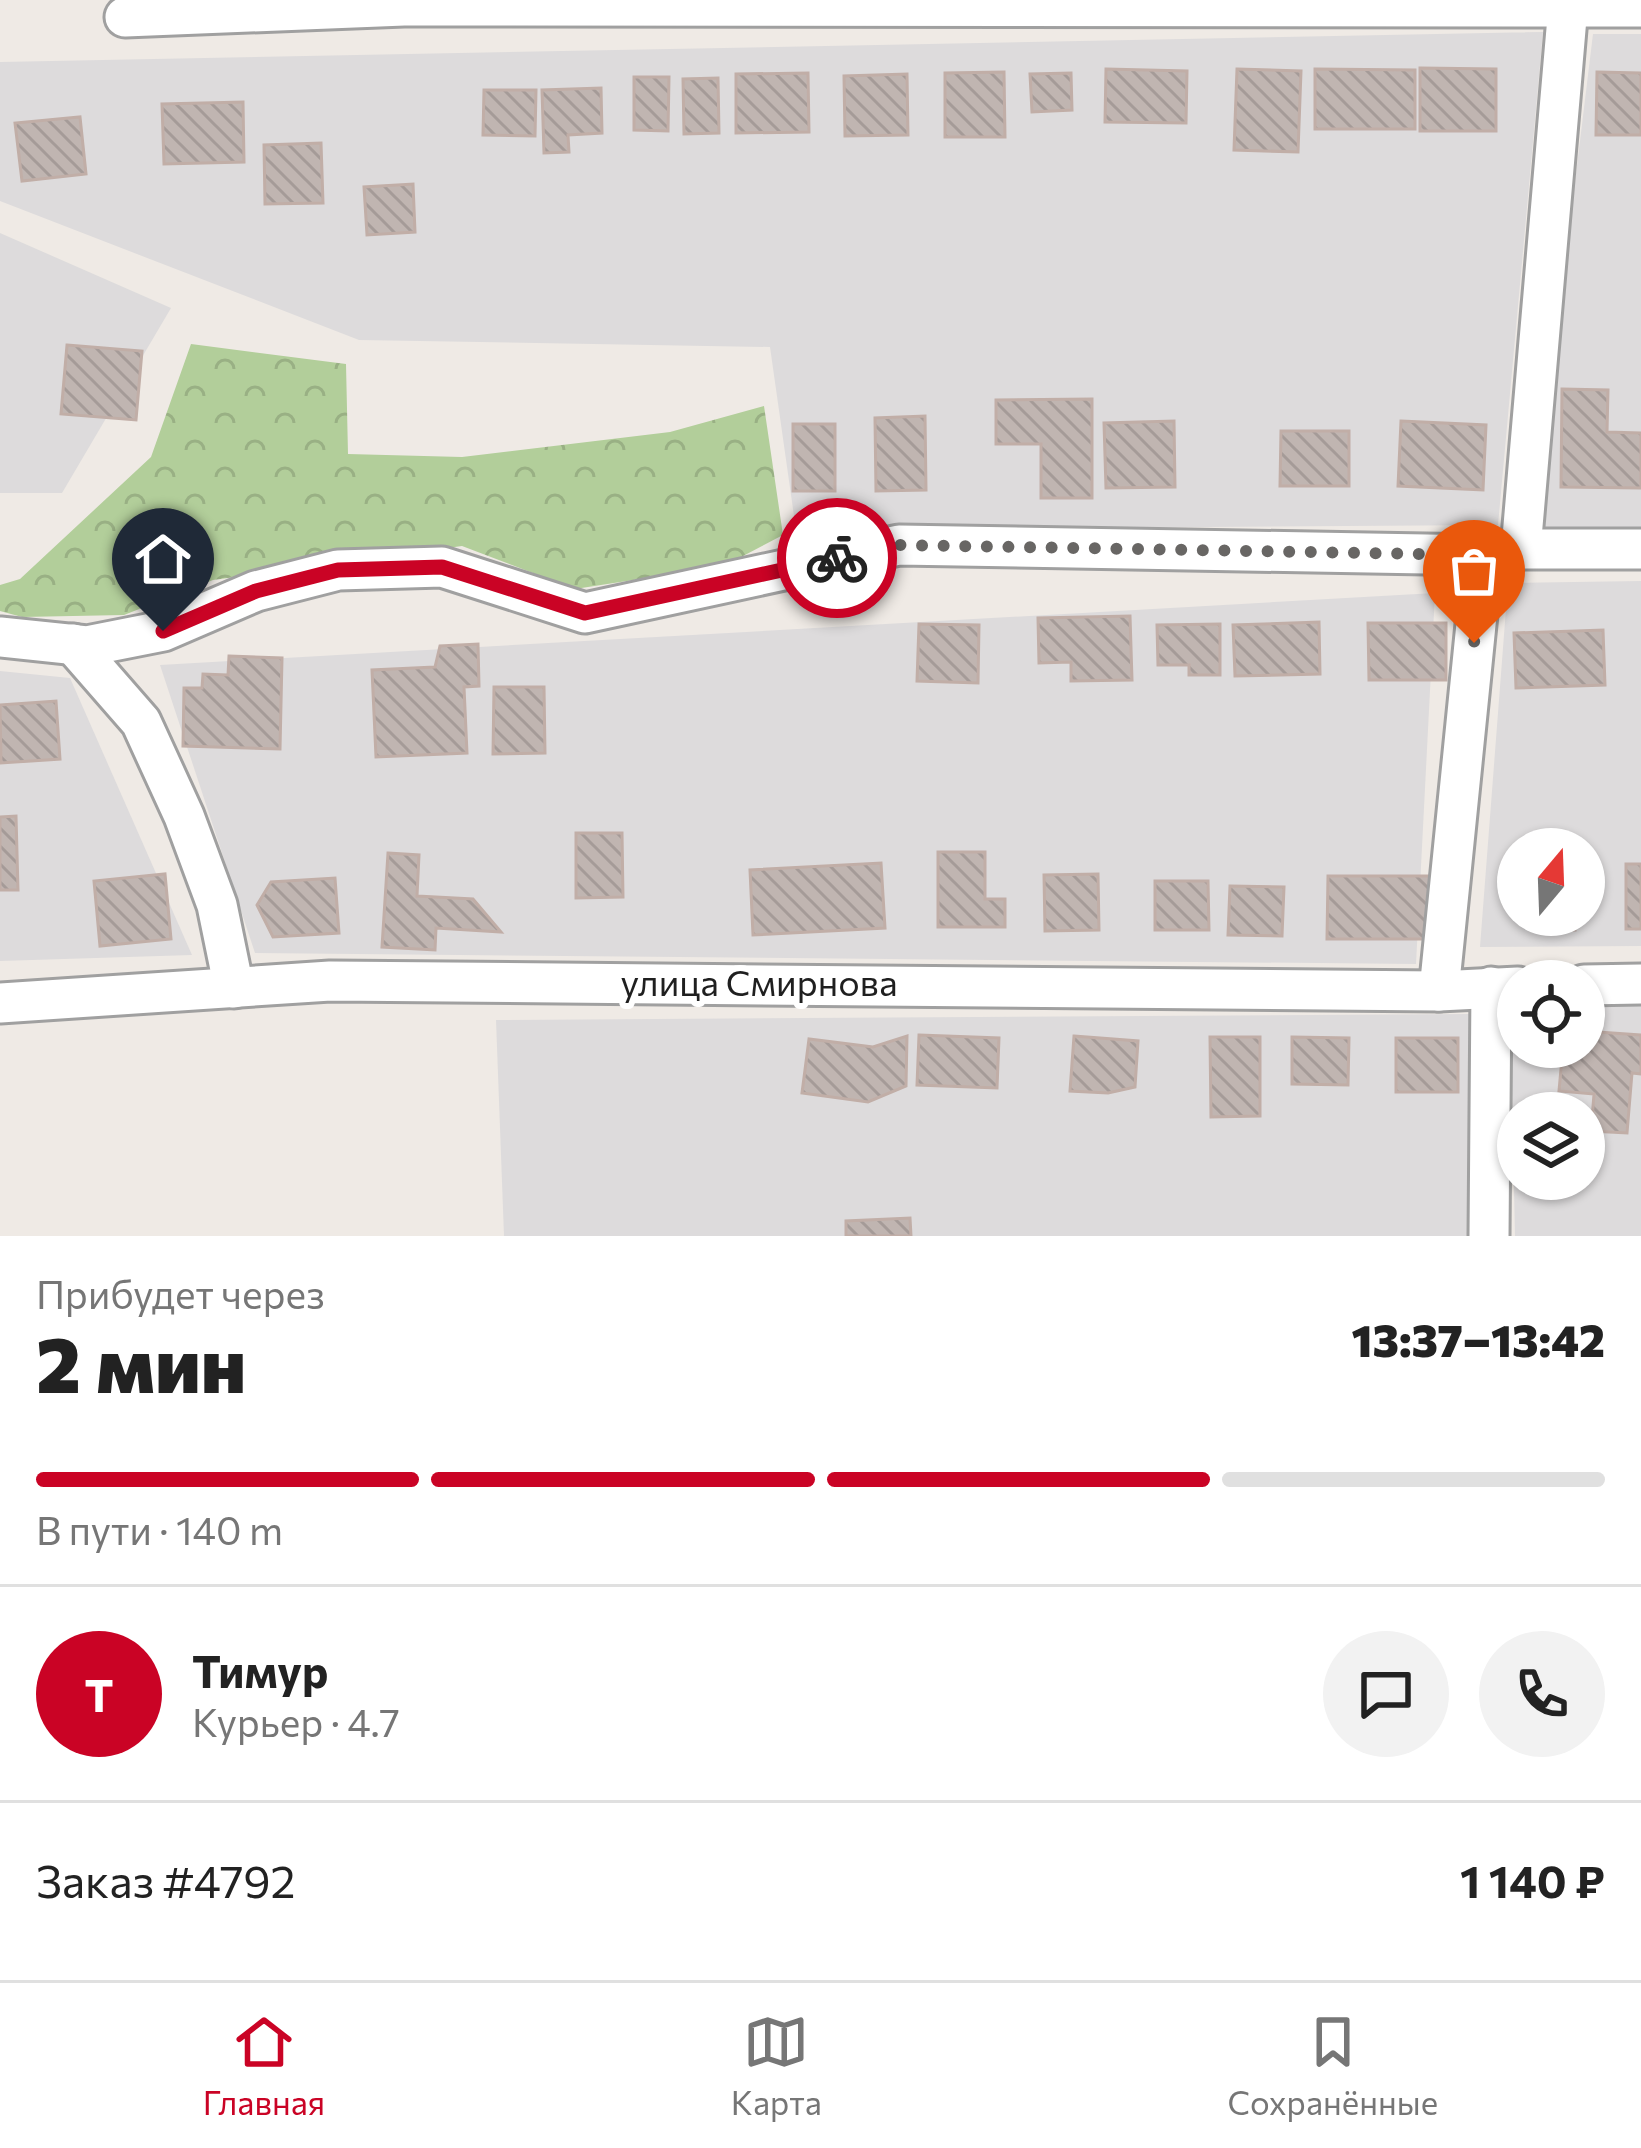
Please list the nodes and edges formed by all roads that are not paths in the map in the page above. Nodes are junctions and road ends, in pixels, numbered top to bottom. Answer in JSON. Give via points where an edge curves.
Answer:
{"nodes":[{"id":1,"x":1568,"y":6,"type":"junction"},
{"id":2,"x":1641,"y":7,"type":"edge"},
{"id":3,"x":125,"y":17,"type":"dead end"},
{"id":4,"x":1641,"y":549,"type":"edge"},
{"id":5,"x":1502,"y":552,"type":"junction"},
{"id":6,"x":0,"y":637,"type":"edge"},
{"id":7,"x":73,"y":644,"type":"junction"},
{"id":8,"x":1641,"y":984,"type":"edge"},
{"id":9,"x":1605,"y":985,"type":"edge"},
{"id":10,"x":1497,"y":987,"type":"edge"},
{"id":11,"x":235,"y":988,"type":"junction"},
{"id":12,"x":1439,"y":991,"type":"junction"},
{"id":13,"x":0,"y":1003,"type":"edge"},
{"id":14,"x":1500,"y":1068,"type":"edge"},
{"id":15,"x":1489,"y":1236,"type":"edge"}],
"edges":[{"from":1,"to":2,"type":"street"},
{"from":1,"to":3,"type":"street","via":[[404,6]]},
{"from":1,"to":5,"type":"street"},
{"from":4,"to":5,"type":"street"},
{"from":5,"to":7,"type":"street","via":[[899,545],[585,613],[442,567],[338,570],[256,591],[163,631]]},
{"from":5,"to":12,"type":"street"},
{"from":6,"to":7,"type":"street"},
{"from":7,"to":11,"type":"street","via":[[141,722],[217,905]]},
{"from":8,"to":9,"type":"street"},
{"from":10,"to":12,"type":"street","name":"улица Смирнова"},
{"from":11,"to":12,"type":"street","name":"улица Смирнова","via":[[628,981]]},
{"from":11,"to":13,"type":"street","name":"улица Смирнова"},
{"from":14,"to":15,"type":"street"}]}
